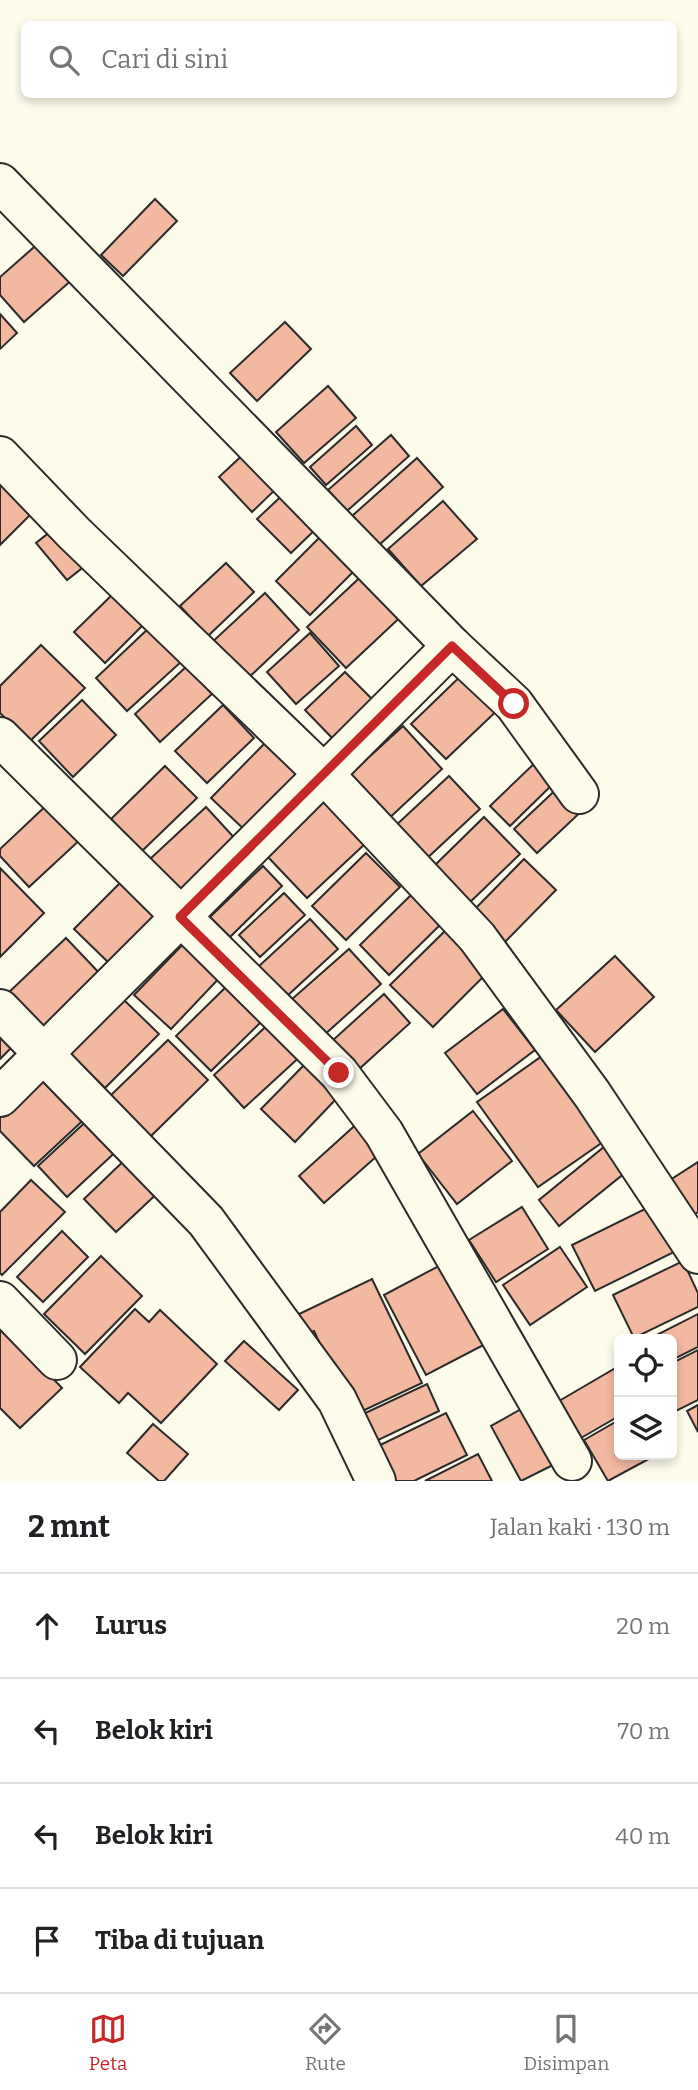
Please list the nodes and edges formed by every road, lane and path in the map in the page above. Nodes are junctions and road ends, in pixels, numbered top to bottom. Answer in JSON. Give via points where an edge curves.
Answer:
{"nodes":[{"id":1,"x":0,"y":183,"type":"edge"},
{"id":2,"x":0,"y":456,"type":"edge"},
{"id":3,"x":452,"y":646,"type":"junction"},
{"id":4,"x":0,"y":737,"type":"edge"},
{"id":5,"x":324,"y":774,"type":"junction"},
{"id":6,"x":579,"y":794,"type":"dead end"},
{"id":7,"x":180,"y":917,"type":"junction"},
{"id":8,"x":0,"y":1009,"type":"edge"},
{"id":9,"x":43,"y":1054,"type":"junction"},
{"id":10,"x":0,"y":1097,"type":"edge"},
{"id":11,"x":698,"y":1254,"type":"edge"},
{"id":12,"x":0,"y":1301,"type":"edge"},
{"id":13,"x":57,"y":1360,"type":"dead end"},
{"id":14,"x":572,"y":1461,"type":"dead end"},
{"id":15,"x":376,"y":1481,"type":"edge"}],
"edges":[{"from":1,"to":3,"type":"street"},
{"from":2,"to":5,"type":"street"},
{"from":3,"to":5,"type":"street"},
{"from":3,"to":6,"type":"street","via":[[514,704]]},
{"from":4,"to":7,"type":"street"},
{"from":5,"to":7,"type":"street"},
{"from":5,"to":11,"type":"street","via":[[482,943],[592,1094]]},
{"from":7,"to":9,"type":"street"},
{"from":7,"to":14,"type":"street","via":[[339,1073],[384,1133]]},
{"from":8,"to":9,"type":"street"},
{"from":9,"to":10,"type":"street"},
{"from":9,"to":15,"type":"street","via":[[206,1221],[337,1400]]},
{"from":12,"to":13,"type":"street"}]}
